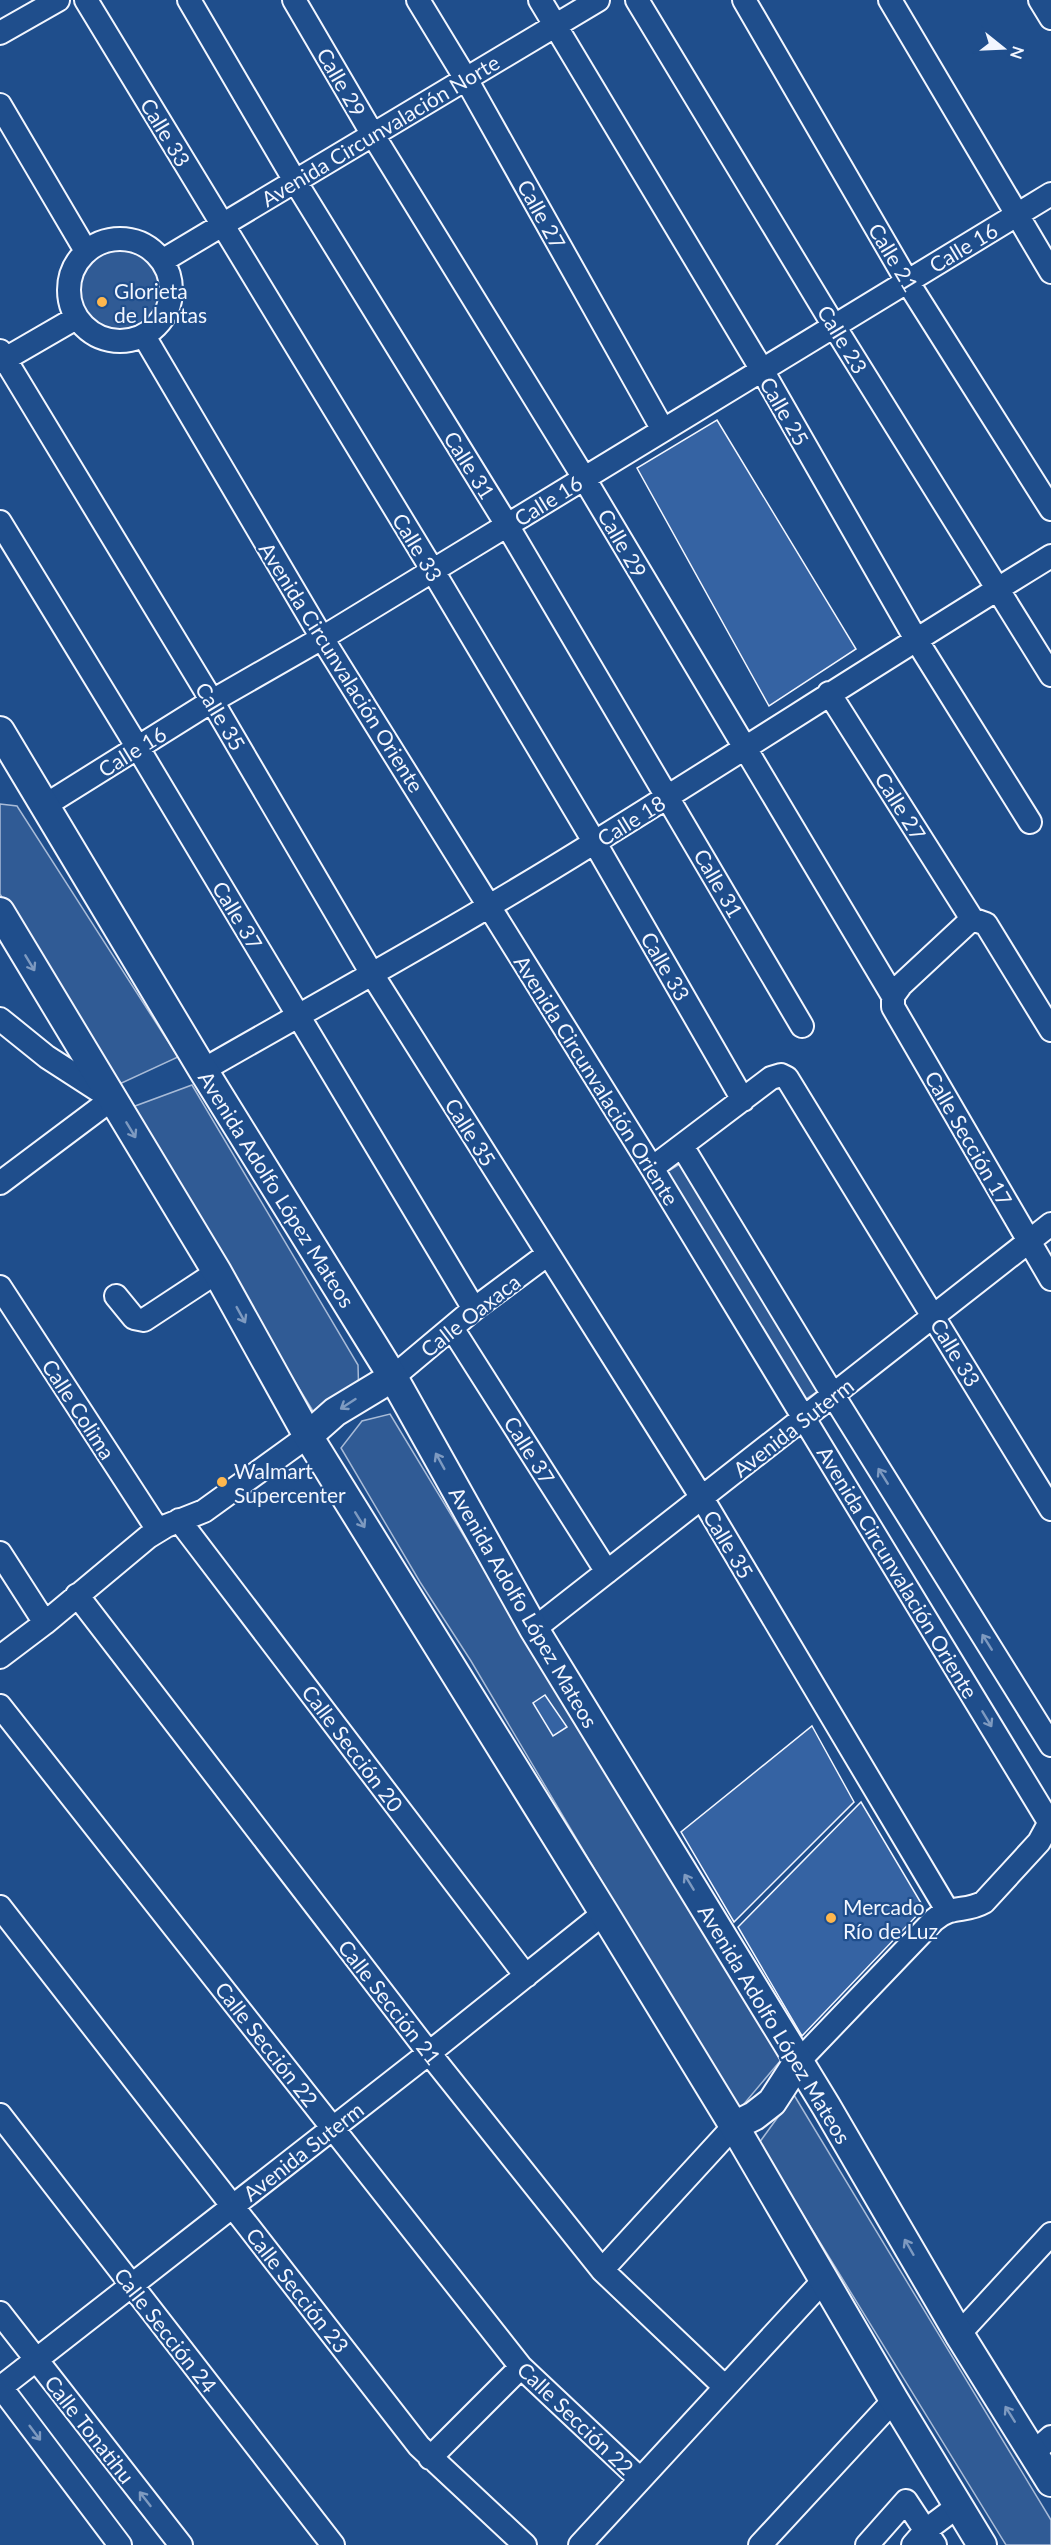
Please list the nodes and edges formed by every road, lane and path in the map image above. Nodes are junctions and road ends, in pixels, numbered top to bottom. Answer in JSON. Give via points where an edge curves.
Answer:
{"nodes":[{"id":1,"x":58,"y":0,"type":"edge"},
{"id":2,"x":86,"y":0,"type":"edge"},
{"id":3,"x":189,"y":0,"type":"edge"},
{"id":4,"x":294,"y":0,"type":"edge"},
{"id":5,"x":418,"y":0,"type":"edge"},
{"id":6,"x":540,"y":0,"type":"edge"},
{"id":7,"x":598,"y":0,"type":"edge"},
{"id":8,"x":638,"y":0,"type":"edge"},
{"id":9,"x":744,"y":0,"type":"edge"},
{"id":10,"x":890,"y":0,"type":"edge"},
{"id":11,"x":1040,"y":0,"type":"edge"},
{"id":12,"x":1051,"y":18,"type":"edge"},
{"id":13,"x":556,"y":25,"type":"junction"},
{"id":14,"x":0,"y":33,"type":"edge"},
{"id":15,"x":466,"y":79,"type":"junction"},
{"id":16,"x":0,"y":105,"type":"edge"},
{"id":17,"x":373,"y":135,"type":"junction"},
{"id":18,"x":295,"y":182,"type":"junction"},
{"id":19,"x":1051,"y":194,"type":"edge"},
{"id":20,"x":1017,"y":215,"type":"junction"},
{"id":21,"x":222,"y":225,"type":"junction"},
{"id":22,"x":86,"y":251,"type":"junction"},
{"id":23,"x":162,"y":261,"type":"junction"},
{"id":24,"x":1051,"y":272,"type":"edge"},
{"id":25,"x":908,"y":281,"type":"junction"},
{"id":26,"x":76,"y":318,"type":"junction"},
{"id":27,"x":834,"y":326,"type":"junction"},
{"id":28,"x":144,"y":336,"type":"junction"},
{"id":29,"x":2,"y":358,"type":"edge"},
{"id":30,"x":762,"y":370,"type":"junction"},
{"id":31,"x":663,"y":430,"type":"junction"},
{"id":32,"x":584,"y":478,"type":"junction"},
{"id":33,"x":1051,"y":509,"type":"edge"},
{"id":34,"x":0,"y":522,"type":"edge"},
{"id":35,"x":507,"y":525,"type":"junction"},
{"id":36,"x":1051,"y":556,"type":"edge"},
{"id":37,"x":433,"y":571,"type":"junction"},
{"id":38,"x":997,"y":589,"type":"junction"},
{"id":39,"x":322,"y":638,"type":"junction"},
{"id":40,"x":917,"y":641,"type":"junction"},
{"id":41,"x":1051,"y":675,"type":"edge"},
{"id":42,"x":829,"y":693,"type":"junction"},
{"id":43,"x":212,"y":701,"type":"junction"},
{"id":44,"x":0,"y":732,"type":"edge"},
{"id":45,"x":138,"y":748,"type":"junction"},
{"id":46,"x":744,"y":749,"type":"junction"},
{"id":47,"x":668,"y":796,"type":"junction"},
{"id":48,"x":44,"y":806,"type":"junction"},
{"id":49,"x":1030,"y":822,"type":"dead end"},
{"id":50,"x":595,"y":843,"type":"junction"},
{"id":51,"x":490,"y":906,"type":"junction"},
{"id":52,"x":0,"y":912,"type":"edge"},
{"id":53,"x":972,"y":918,"type":"junction"},
{"id":54,"x":372,"y":974,"type":"junction"},
{"id":55,"x":893,"y":996,"type":"junction"},
{"id":56,"x":299,"y":1016,"type":"junction"},
{"id":57,"x":0,"y":1019,"type":"edge"},
{"id":58,"x":802,"y":1026,"type":"dead end"},
{"id":59,"x":1051,"y":1030,"type":"edge"},
{"id":60,"x":203,"y":1070,"type":"junction"},
{"id":61,"x":112,"y":1099,"type":"junction"},
{"id":62,"x":742,"y":1100,"type":"junction"},
{"id":63,"x":682,"y":1146,"type":"junction"},
{"id":64,"x":652,"y":1168,"type":"junction"},
{"id":65,"x":0,"y":1183,"type":"edge"},
{"id":66,"x":1051,"y":1224,"type":"edge"},
{"id":67,"x":1028,"y":1242,"type":"junction"},
{"id":68,"x":548,"y":1254,"type":"junction"},
{"id":69,"x":218,"y":1272,"type":"junction"},
{"id":70,"x":1051,"y":1279,"type":"edge"},
{"id":71,"x":0,"y":1287,"type":"edge"},
{"id":72,"x":116,"y":1296,"type":"dead end"},
{"id":73,"x":474,"y":1309,"type":"junction"},
{"id":74,"x":934,"y":1315,"type":"junction"},
{"id":75,"x":452,"y":1328,"type":"junction"},
{"id":76,"x":393,"y":1377,"type":"junction"},
{"id":77,"x":833,"y":1395,"type":"junction"},
{"id":78,"x":804,"y":1418,"type":"junction"},
{"id":79,"x":308,"y":1436,"type":"junction"},
{"id":80,"x":702,"y":1498,"type":"junction"},
{"id":81,"x":1051,"y":1509,"type":"edge"},
{"id":82,"x":179,"y":1520,"type":"junction"},
{"id":83,"x":158,"y":1530,"type":"junction"},
{"id":84,"x":0,"y":1552,"type":"edge"},
{"id":85,"x":607,"y":1572,"type":"junction"},
{"id":86,"x":77,"y":1595,"type":"junction"},
{"id":87,"x":45,"y":1623,"type":"junction"},
{"id":88,"x":534,"y":1629,"type":"junction"},
{"id":89,"x":0,"y":1657,"type":"edge"},
{"id":90,"x":0,"y":1706,"type":"edge"},
{"id":91,"x":1051,"y":1745,"type":"edge"},
{"id":92,"x":1051,"y":1823,"type":"edge"},
{"id":93,"x":0,"y":1907,"type":"edge"},
{"id":94,"x":947,"y":1910,"type":"junction"},
{"id":95,"x":604,"y":1913,"type":"junction"},
{"id":96,"x":526,"y":1976,"type":"junction"},
{"id":97,"x":429,"y":2053,"type":"junction"},
{"id":98,"x":798,"y":2062,"type":"junction"},
{"id":99,"x":0,"y":2115,"type":"edge"},
{"id":100,"x":734,"y":2126,"type":"junction"},
{"id":101,"x":333,"y":2128,"type":"junction"},
{"id":102,"x":233,"y":2206,"type":"junction"},
{"id":103,"x":1051,"y":2234,"type":"edge"},
{"id":104,"x":602,"y":2270,"type":"junction"},
{"id":105,"x":825,"y":2280,"type":"junction"},
{"id":106,"x":131,"y":2285,"type":"junction"},
{"id":107,"x":0,"y":2313,"type":"edge"},
{"id":108,"x":960,"y":2334,"type":"junction"},
{"id":109,"x":36,"y":2360,"type":"junction"},
{"id":110,"x":521,"y":2367,"type":"junction"},
{"id":111,"x":0,"y":2387,"type":"edge"},
{"id":112,"x":725,"y":2387,"type":"junction"},
{"id":113,"x":894,"y":2400,"type":"junction"},
{"id":114,"x":1042,"y":2445,"type":"edge"},
{"id":115,"x":430,"y":2458,"type":"junction"},
{"id":116,"x":640,"y":2479,"type":"junction"},
{"id":117,"x":1051,"y":2482,"type":"edge"},
{"id":118,"x":958,"y":2506,"type":"junction"},
{"id":119,"x":925,"y":2540,"type":"edge"},
{"id":120,"x":120,"y":2545,"type":"edge"},
{"id":121,"x":181,"y":2545,"type":"edge"},
{"id":122,"x":333,"y":2545,"type":"edge"},
{"id":123,"x":525,"y":2545,"type":"edge"},
{"id":124,"x":580,"y":2545,"type":"edge"},
{"id":125,"x":760,"y":2545,"type":"edge"},
{"id":126,"x":867,"y":2545,"type":"edge"},
{"id":127,"x":982,"y":2545,"type":"edge"}],
"edges":[{"from":1,"to":14,"type":"street"},
{"from":2,"to":21,"type":"street","name":"Calle 33"},
{"from":3,"to":18,"type":"street","name":"Calle 31"},
{"from":4,"to":17,"type":"street","name":"Calle 29"},
{"from":5,"to":15,"type":"street","name":"Calle 27"},
{"from":6,"to":13,"type":"street","name":"Calle 25"},
{"from":7,"to":13,"type":"street","name":"Avenida Circunvalación Norte"},
{"from":8,"to":27,"type":"street","name":"Calle 23"},
{"from":9,"to":25,"type":"street","name":"Calle 21"},
{"from":10,"to":20,"type":"street"},
{"from":11,"to":12,"type":"street"},
{"from":13,"to":15,"type":"street","name":"Avenida Circunvalación Norte"},
{"from":13,"to":30,"type":"street","name":"Calle 25"},
{"from":15,"to":17,"type":"street","name":"Avenida Circunvalación Norte"},
{"from":15,"to":31,"type":"street","name":"Calle 27"},
{"from":16,"to":22,"type":"street"},
{"from":17,"to":18,"type":"street","name":"Avenida Circunvalación Norte"},
{"from":17,"to":32,"type":"street","name":"Calle 29"},
{"from":18,"to":21,"type":"street","name":"Avenida Circunvalación Norte"},
{"from":18,"to":35,"type":"street","name":"Calle 31"},
{"from":19,"to":20,"type":"street","name":"Calle 16"},
{"from":20,"to":24,"type":"street"},
{"from":20,"to":25,"type":"street","name":"Calle 16"},
{"from":21,"to":23,"type":"street","name":"Avenida Circunvalación Norte"},
{"from":21,"to":37,"type":"street","name":"Calle 33"},
{"from":22,"to":23,"type":"street","via":[[101,242],[135,241],[150,248]]},
{"from":22,"to":26,"type":"street","via":[[70,276],[68,290]]},
{"from":23,"to":28,"type":"street","via":[[170,281],[170,303],[156,328]]},
{"from":25,"to":27,"type":"street","name":"Calle 16"},
{"from":25,"to":33,"type":"street","name":"Calle 21"},
{"from":26,"to":28,"type":"street","via":[[99,338],[114,342]]},
{"from":26,"to":29,"type":"street"},
{"from":27,"to":30,"type":"street","name":"Calle 16"},
{"from":27,"to":38,"type":"street","name":"Calle 23"},
{"from":28,"to":39,"type":"street","name":"Avenida Circunvalación Oriente"},
{"from":29,"to":43,"type":"street","name":"Calle 35"},
{"from":30,"to":31,"type":"street","name":"Calle 16"},
{"from":30,"to":40,"type":"street","name":"Calle 25"},
{"from":31,"to":32,"type":"street","name":"Calle 16"},
{"from":32,"to":35,"type":"street","name":"Calle 16"},
{"from":32,"to":46,"type":"street","name":"Calle 29"},
{"from":34,"to":45,"type":"street","name":"Calle 37"},
{"from":35,"to":37,"type":"street","name":"Calle 16"},
{"from":35,"to":47,"type":"street","name":"Calle 31"},
{"from":36,"to":38,"type":"street","name":"Calle 18"},
{"from":37,"to":39,"type":"street","name":"Calle 16"},
{"from":37,"to":50,"type":"street","name":"Calle 33"},
{"from":38,"to":40,"type":"street","name":"Calle 18"},
{"from":38,"to":41,"type":"street","name":"Calle 23"},
{"from":39,"to":43,"type":"street","name":"Calle 16"},
{"from":39,"to":51,"type":"street","name":"Avenida Circunvalación Oriente"},
{"from":40,"to":42,"type":"street","name":"Calle 18"},
{"from":40,"to":49,"type":"street","name":"Calle 25"},
{"from":42,"to":46,"type":"street","name":"Calle 18"},
{"from":42,"to":53,"type":"street","name":"Calle 27"},
{"from":43,"to":45,"type":"street","name":"Calle 16"},
{"from":43,"to":54,"type":"street","name":"Calle 35"},
{"from":44,"to":48,"type":"main road","name":"Avenida Adolfo López Mateos"},
{"from":45,"to":48,"type":"street","name":"Calle 16"},
{"from":45,"to":56,"type":"street","name":"Calle 37"},
{"from":46,"to":47,"type":"street","name":"Calle 18"},
{"from":46,"to":55,"type":"street","name":"Calle 29"},
{"from":47,"to":50,"type":"street","name":"Calle 18"},
{"from":47,"to":58,"type":"street","name":"Calle 31"},
{"from":48,"to":60,"type":"main road","name":"Avenida Adolfo López Mateos"},
{"from":50,"to":51,"type":"street","name":"Calle 18"},
{"from":50,"to":62,"type":"street","name":"Calle 33"},
{"from":51,"to":54,"type":"street","name":"Calle 18"},
{"from":51,"to":64,"type":"street","name":"Avenida Circunvalación Oriente"},
{"from":52,"to":61,"type":"main road","one_way":true},
{"from":53,"to":55,"type":"street"},
{"from":53,"to":59,"type":"street","name":"Calle 27","via":[[986,924]]},
{"from":54,"to":56,"type":"street","name":"Calle 18"},
{"from":54,"to":68,"type":"street","name":"Calle 35"},
{"from":55,"to":67,"type":"street","name":"Calle Sección 17","via":[[893,1007]]},
{"from":56,"to":60,"type":"street","name":"Calle 18"},
{"from":56,"to":73,"type":"street","name":"Calle 37"},
{"from":57,"to":61,"type":"street","via":[[47,1057]]},
{"from":60,"to":76,"type":"main road","name":"Avenida Adolfo López Mateos"},
{"from":61,"to":65,"type":"street"},
{"from":61,"to":69,"type":"main road","one_way":true},
{"from":62,"to":63,"type":"street"},
{"from":62,"to":74,"type":"street","name":"Calle 33","via":[[771,1078],[781,1076],[790,1082]]},
{"from":63,"to":64,"type":"street"},
{"from":63,"to":77,"type":"street","name":"Avenida Circunvalación Oriente"},
{"from":64,"to":78,"type":"street","name":"Avenida Circunvalación Oriente"},
{"from":66,"to":67,"type":"street","name":"Avenida Suterm"},
{"from":67,"to":70,"type":"street","name":"Calle Sección 17"},
{"from":67,"to":74,"type":"street","name":"Avenida Suterm"},
{"from":68,"to":73,"type":"street","name":"Calle Oaxaca"},
{"from":68,"to":80,"type":"street","name":"Calle 35"},
{"from":69,"to":72,"type":"street","via":[[144,1320],[134,1318]]},
{"from":69,"to":79,"type":"main road","one_way":true},
{"from":71,"to":83,"type":"street","name":"Calle Colima"},
{"from":73,"to":75,"type":"street","name":"Calle Oaxaca"},
{"from":74,"to":77,"type":"street","name":"Avenida Suterm"},
{"from":74,"to":81,"type":"street","name":"Calle 33"},
{"from":75,"to":76,"type":"street","name":"Calle Oaxaca"},
{"from":75,"to":85,"type":"street","name":"Calle 37"},
{"from":76,"to":79,"type":"main road","one_way":true,"via":[[335,1412]]},
{"from":88,"to":76,"type":"main road","name":"Avenida Adolfo López Mateos","one_way":true},
{"from":77,"to":78,"type":"street","name":"Avenida Suterm"},
{"from":91,"to":77,"type":"street","name":"Avenida Circunvalación Oriente","one_way":true},
{"from":78,"to":80,"type":"street","name":"Avenida Suterm"},
{"from":78,"to":92,"type":"street","name":"Avenida Circunvalación Oriente","one_way":true},
{"from":79,"to":82,"type":"street","via":[[204,1511]]},
{"from":79,"to":95,"type":"main road","one_way":true},
{"from":80,"to":85,"type":"street","name":"Avenida Suterm"},
{"from":80,"to":94,"type":"street","name":"Calle 35"},
{"from":82,"to":83,"type":"street"},
{"from":82,"to":96,"type":"street","name":"Calle Sección 20"},
{"from":83,"to":86,"type":"street"},
{"from":84,"to":87,"type":"street"},
{"from":85,"to":88,"type":"street","name":"Avenida Suterm"},
{"from":86,"to":87,"type":"street"},
{"from":86,"to":97,"type":"street","name":"Calle Sección 21"},
{"from":87,"to":89,"type":"street"},
{"from":98,"to":88,"type":"main road","name":"Avenida Adolfo López Mateos","one_way":true},
{"from":90,"to":101,"type":"street","name":"Calle Sección 22"},
{"from":92,"to":94,"type":"street","via":[[1039,1842],[984,1902]]},
{"from":93,"to":102,"type":"street","name":"Calle Sección 23"},
{"from":94,"to":98,"type":"street"},
{"from":95,"to":96,"type":"street","name":"Avenida Suterm"},
{"from":95,"to":100,"type":"main road"},
{"from":96,"to":97,"type":"street","name":"Avenida Suterm"},
{"from":97,"to":101,"type":"street","name":"Avenida Suterm"},
{"from":97,"to":104,"type":"street","name":"Calle Sección 21"},
{"from":98,"to":100,"type":"main road","via":[[772,2102]]},
{"from":108,"to":98,"type":"main road","name":"Avenida Adolfo López Mateos","one_way":true},
{"from":99,"to":106,"type":"street","name":"Calle Sección 24"},
{"from":100,"to":104,"type":"street"},
{"from":100,"to":105,"type":"main road"},
{"from":101,"to":102,"type":"street","name":"Avenida Suterm"},
{"from":101,"to":110,"type":"street","name":"Calle Sección 22"},
{"from":102,"to":106,"type":"street","name":"Avenida Suterm"},
{"from":102,"to":115,"type":"street","name":"Calle Sección 23"},
{"from":103,"to":108,"type":"street"},
{"from":104,"to":112,"type":"street","name":"Calle Sección 21"},
{"from":105,"to":112,"type":"street"},
{"from":105,"to":113,"type":"main road"},
{"from":106,"to":109,"type":"street","name":"Avenida Suterm"},
{"from":106,"to":122,"type":"street","name":"Calle Sección 24"},
{"from":107,"to":109,"type":"street","name":"Calle Tonatihu"},
{"from":114,"to":108,"type":"main road","name":"Avenida Adolfo López Mateos","one_way":true},
{"from":109,"to":111,"type":"street","name":"Avenida Suterm"},
{"from":121,"to":109,"type":"street","name":"Calle Tonatihu","one_way":true},
{"from":110,"to":115,"type":"street"},
{"from":110,"to":116,"type":"street","name":"Calle Sección 22"},
{"from":111,"to":120,"type":"street","one_way":true},
{"from":112,"to":116,"type":"street"},
{"from":113,"to":118,"type":"main road"},
{"from":113,"to":125,"type":"street"},
{"from":114,"to":117,"type":"main road","name":"Avenida Adolfo López Mateos"},
{"from":115,"to":123,"type":"street","name":"Calle Sección 23"},
{"from":116,"to":124,"type":"street"},
{"from":118,"to":119,"type":"street"},
{"from":118,"to":127,"type":"main road"},
{"from":119,"to":126,"type":"street","via":[[906,2501]]}]}
